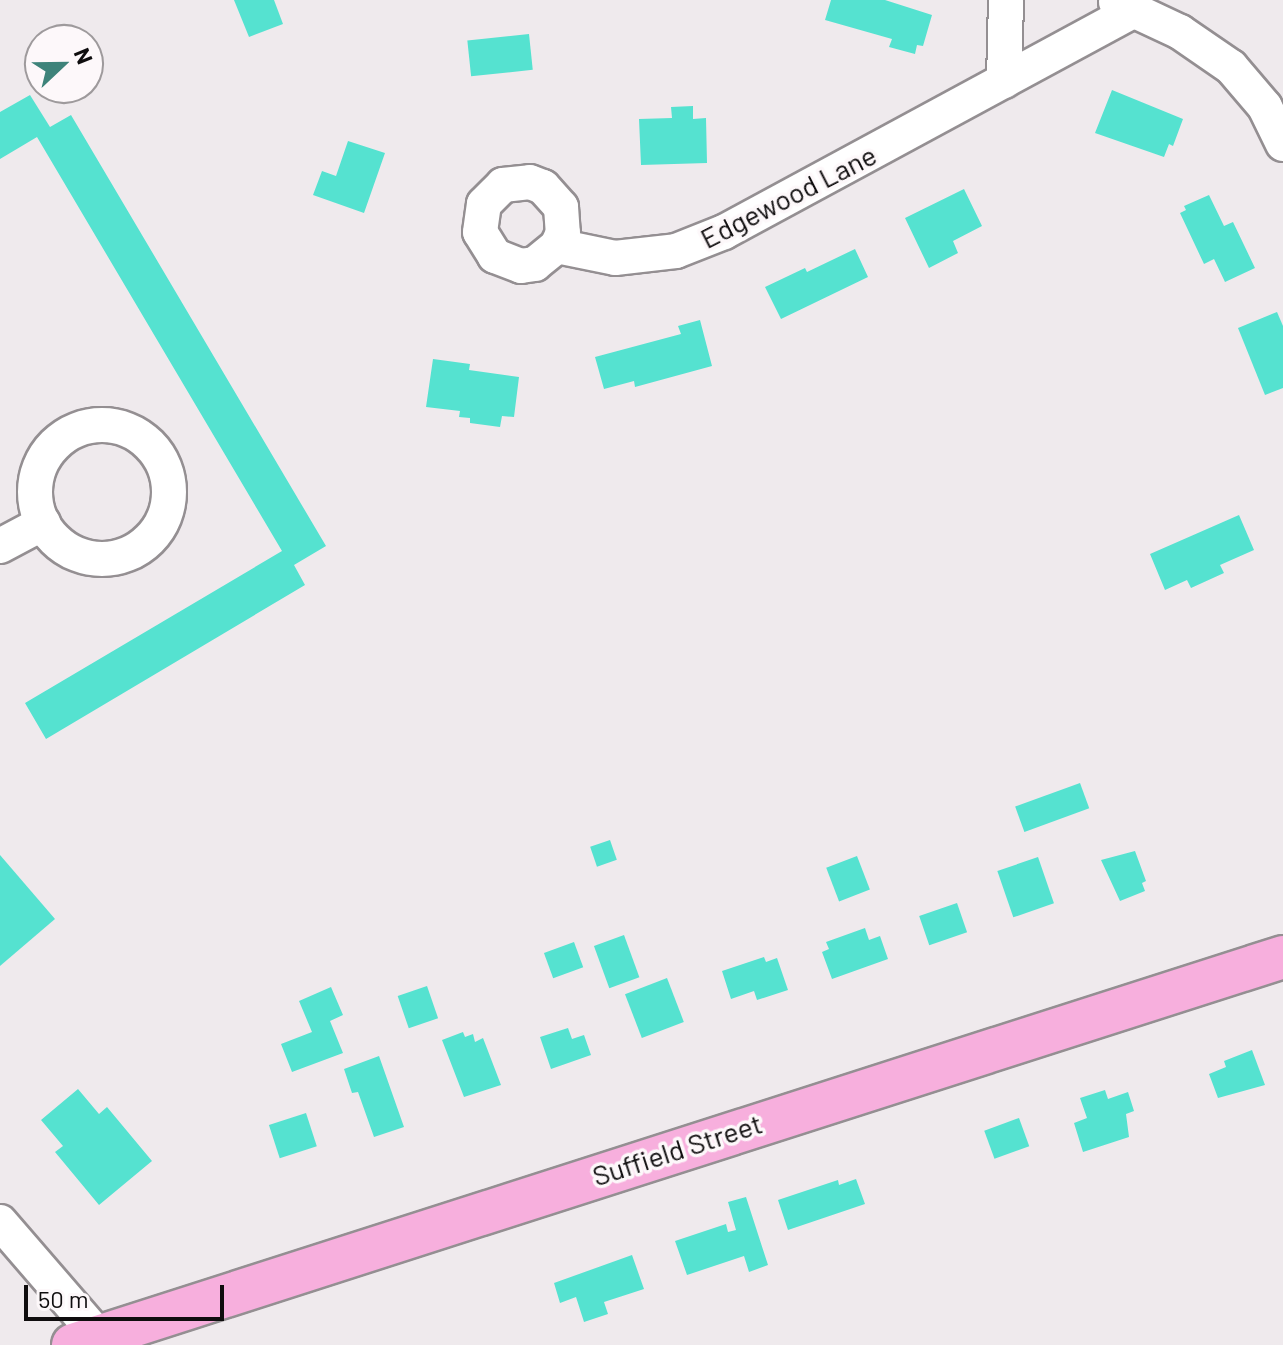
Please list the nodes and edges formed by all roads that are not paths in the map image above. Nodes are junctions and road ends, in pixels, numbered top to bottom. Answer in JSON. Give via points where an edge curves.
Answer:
{"nodes":[{"id":1,"x":1006,"y":0,"type":"edge"},
{"id":2,"x":1124,"y":5,"type":"edge"},
{"id":3,"x":1004,"y":81,"type":"junction"},
{"id":4,"x":1283,"y":144,"type":"edge"},
{"id":5,"x":557,"y":246,"type":"dead end"},
{"id":6,"x":43,"y":523,"type":"dead end"},
{"id":7,"x":0,"y":546,"type":"edge"},
{"id":8,"x":1283,"y":957,"type":"edge"},
{"id":9,"x":0,"y":1222,"type":"edge"},
{"id":10,"x":93,"y":1343,"type":"edge"}],
"edges":[{"from":1,"to":3,"type":"street"},
{"from":2,"to":3,"type":"street","name":"Edgewood Lane"},
{"from":2,"to":4,"type":"street","via":[[1180,32],[1231,67],[1265,107]]},
{"from":3,"to":5,"type":"street","name":"Edgewood Lane","via":[[700,244],[648,257],[615,258]]},
{"from":6,"to":7,"type":"street"},
{"from":8,"to":10,"type":"main road","name":"Suffield Street","via":[[534,1195]]},
{"from":9,"to":10,"type":"street"}]}
